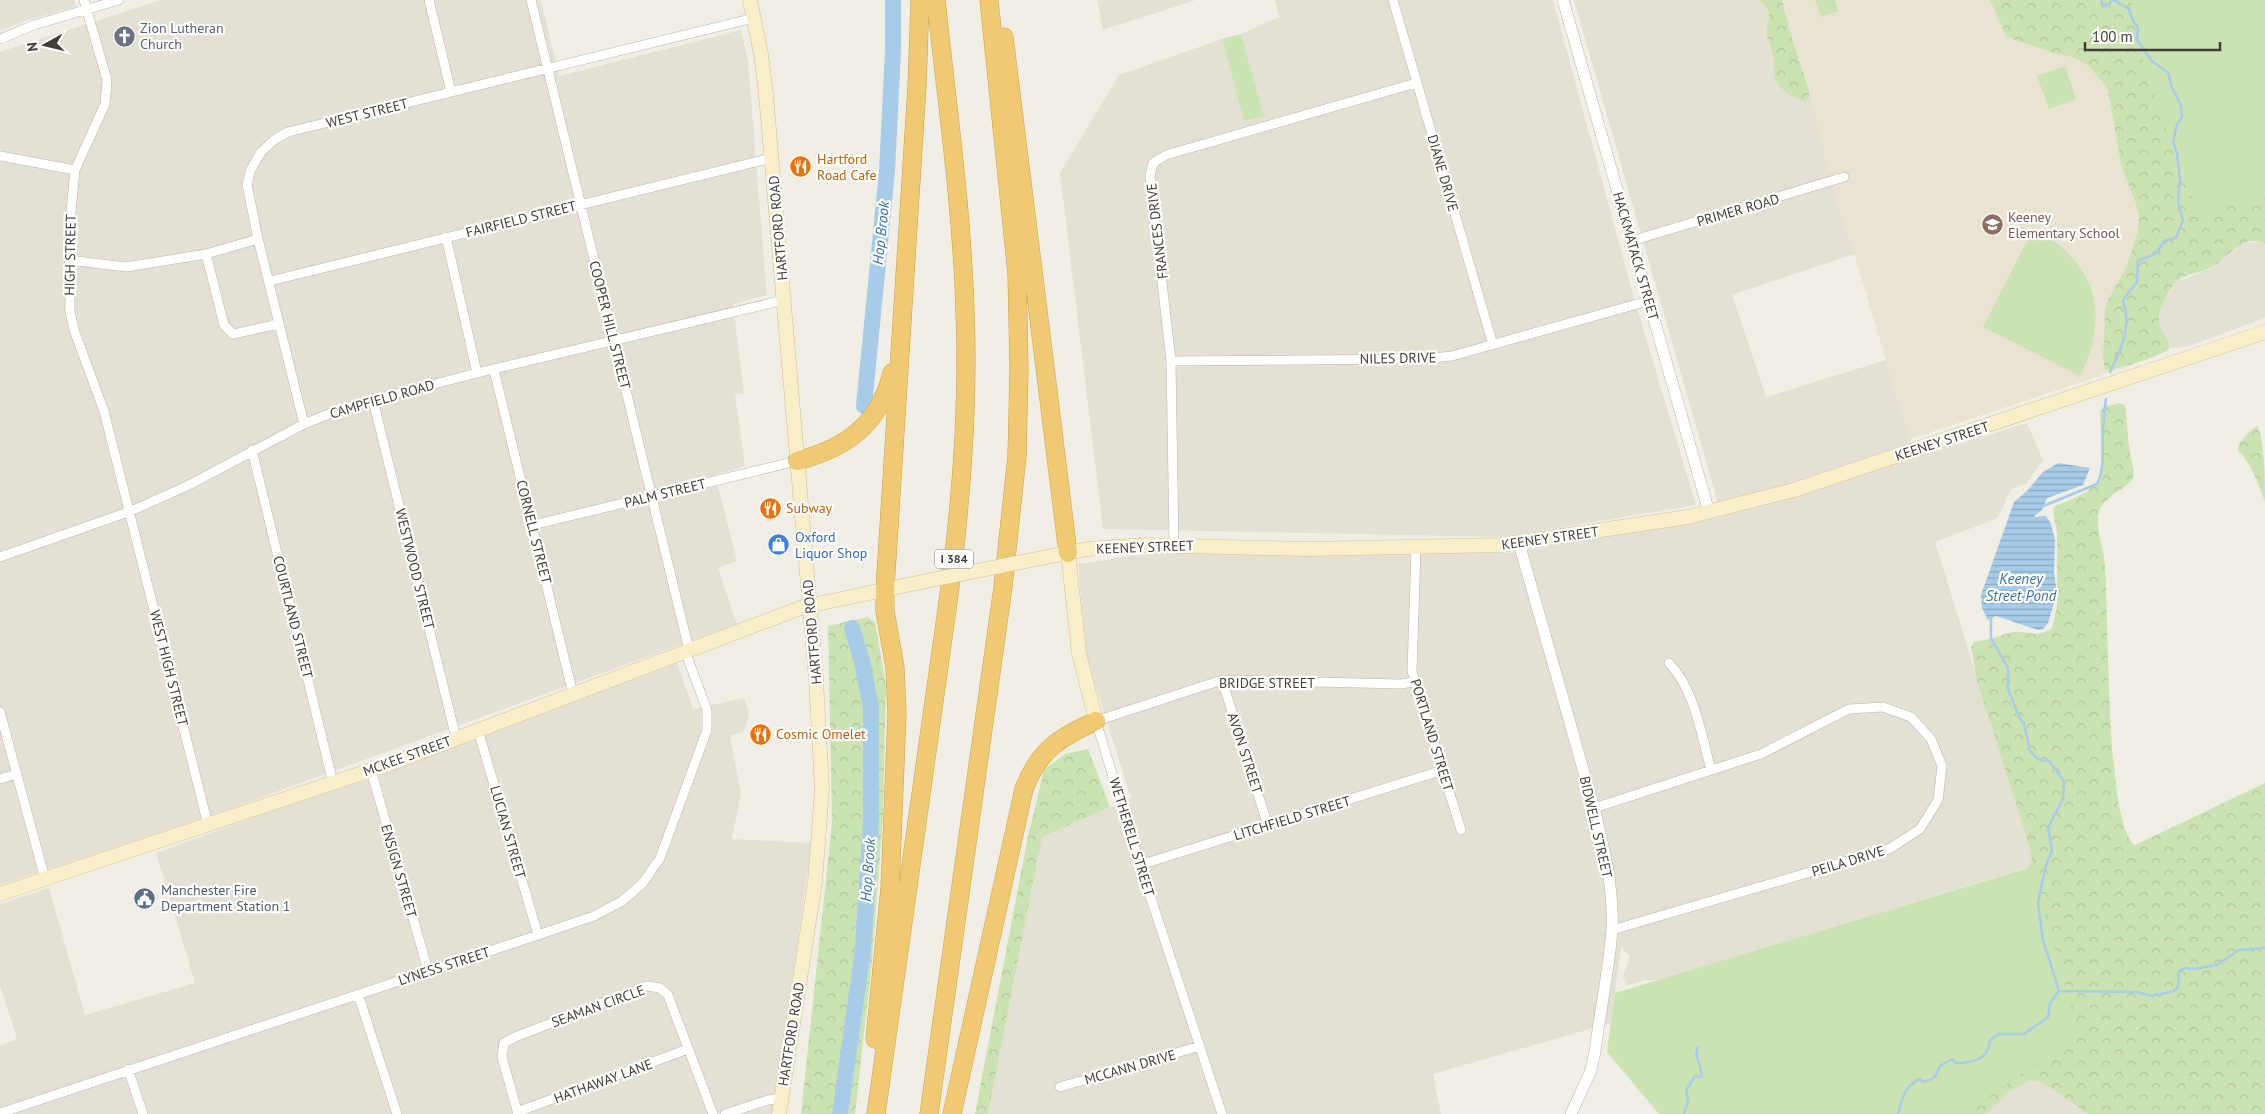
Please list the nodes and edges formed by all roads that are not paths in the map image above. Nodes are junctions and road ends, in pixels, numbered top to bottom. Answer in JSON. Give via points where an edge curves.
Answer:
{"nodes":[{"id":1,"x":119,"y":0,"type":"edge"},
{"id":2,"x":429,"y":0,"type":"edge"},
{"id":3,"x":531,"y":0,"type":"edge"},
{"id":4,"x":750,"y":0,"type":"edge"},
{"id":5,"x":920,"y":0,"type":"edge"},
{"id":6,"x":936,"y":0,"type":"edge"},
{"id":7,"x":989,"y":0,"type":"edge"},
{"id":8,"x":995,"y":0,"type":"edge"},
{"id":9,"x":1393,"y":0,"type":"edge"},
{"id":10,"x":1563,"y":0,"type":"edge"},
{"id":11,"x":85,"y":5,"type":"edge"},
{"id":12,"x":754,"y":18,"type":"junction"},
{"id":13,"x":0,"y":39,"type":"edge"},
{"id":14,"x":548,"y":68,"type":"junction"},
{"id":15,"x":1416,"y":83,"type":"junction"},
{"id":16,"x":451,"y":92,"type":"junction"},
{"id":17,"x":0,"y":156,"type":"edge"},
{"id":18,"x":772,"y":158,"type":"junction"},
{"id":19,"x":75,"y":170,"type":"junction"},
{"id":20,"x":1844,"y":177,"type":"dead end"},
{"id":21,"x":581,"y":204,"type":"junction"},
{"id":22,"x":446,"y":237,"type":"junction"},
{"id":23,"x":258,"y":239,"type":"junction"},
{"id":24,"x":1631,"y":241,"type":"junction"},
{"id":25,"x":206,"y":254,"type":"junction"},
{"id":26,"x":69,"y":260,"type":"junction"},
{"id":27,"x":270,"y":281,"type":"junction"},
{"id":28,"x":784,"y":300,"type":"junction"},
{"id":29,"x":1648,"y":301,"type":"junction"},
{"id":30,"x":903,"y":311,"type":"junction"},
{"id":31,"x":279,"y":324,"type":"junction"},
{"id":32,"x":2265,"y":332,"type":"edge"},
{"id":33,"x":614,"y":340,"type":"junction"},
{"id":34,"x":1493,"y":345,"type":"junction"},
{"id":35,"x":1171,"y":361,"type":"junction"},
{"id":36,"x":494,"y":370,"type":"junction"},
{"id":37,"x":477,"y":373,"type":"junction"},
{"id":38,"x":373,"y":400,"type":"junction"},
{"id":39,"x":304,"y":424,"type":"junction"},
{"id":40,"x":252,"y":450,"type":"junction"},
{"id":41,"x":797,"y":461,"type":"junction"},
{"id":42,"x":653,"y":496,"type":"junction"},
{"id":43,"x":131,"y":511,"type":"junction"},
{"id":44,"x":1709,"y":512,"type":"junction"},
{"id":45,"x":534,"y":526,"type":"junction"},
{"id":46,"x":1519,"y":543,"type":"junction"},
{"id":47,"x":1174,"y":545,"type":"junction"},
{"id":48,"x":1416,"y":548,"type":"junction"},
{"id":49,"x":1068,"y":553,"type":"junction"},
{"id":50,"x":0,"y":557,"type":"edge"},
{"id":51,"x":885,"y":589,"type":"junction"},
{"id":52,"x":810,"y":605,"type":"junction"},
{"id":53,"x":687,"y":650,"type":"junction"},
{"id":54,"x":1669,"y":663,"type":"dead end"},
{"id":55,"x":1222,"y":680,"type":"junction"},
{"id":56,"x":1414,"y":682,"type":"junction"},
{"id":57,"x":573,"y":694,"type":"junction"},
{"id":58,"x":0,"y":712,"type":"edge"},
{"id":59,"x":1096,"y":721,"type":"junction"},
{"id":60,"x":478,"y":730,"type":"junction"},
{"id":61,"x":456,"y":738,"type":"junction"},
{"id":62,"x":371,"y":770,"type":"junction"},
{"id":63,"x":1442,"y":770,"type":"junction"},
{"id":64,"x":1711,"y":770,"type":"junction"},
{"id":65,"x":16,"y":774,"type":"junction"},
{"id":66,"x":0,"y":779,"type":"edge"},
{"id":67,"x":333,"y":783,"type":"junction"},
{"id":68,"x":1594,"y":808,"type":"junction"},
{"id":69,"x":208,"y":825,"type":"junction"},
{"id":70,"x":1268,"y":826,"type":"junction"},
{"id":71,"x":1461,"y":830,"type":"dead end"},
{"id":72,"x":1140,"y":865,"type":"junction"},
{"id":73,"x":45,"y":879,"type":"junction"},
{"id":74,"x":0,"y":894,"type":"edge"},
{"id":75,"x":1612,"y":930,"type":"junction"},
{"id":76,"x":538,"y":935,"type":"junction"},
{"id":77,"x":428,"y":971,"type":"junction"},
{"id":78,"x":358,"y":994,"type":"junction"},
{"id":79,"x":1200,"y":1046,"type":"junction"},
{"id":80,"x":688,"y":1049,"type":"junction"},
{"id":81,"x":128,"y":1070,"type":"junction"},
{"id":82,"x":1060,"y":1087,"type":"dead end"},
{"id":83,"x":781,"y":1098,"type":"junction"},
{"id":84,"x":877,"y":1107,"type":"edge"},
{"id":85,"x":397,"y":1112,"type":"edge"},
{"id":86,"x":0,"y":1113,"type":"edge"},
{"id":87,"x":518,"y":1113,"type":"edge"},
{"id":88,"x":143,"y":1114,"type":"edge"},
{"id":89,"x":387,"y":1114,"type":"edge"},
{"id":90,"x":714,"y":1114,"type":"edge"},
{"id":91,"x":725,"y":1114,"type":"edge"},
{"id":92,"x":779,"y":1114,"type":"edge"},
{"id":93,"x":929,"y":1114,"type":"edge"},
{"id":94,"x":952,"y":1114,"type":"edge"},
{"id":95,"x":1222,"y":1114,"type":"edge"},
{"id":96,"x":1571,"y":1114,"type":"edge"}],
"edges":[{"from":1,"to":11,"type":"street"},
{"from":2,"to":16,"type":"street"},
{"from":3,"to":14,"type":"street","name":"COOPER HILL STREET"},
{"from":4,"to":12,"type":"main road","name":"HARTFORD ROAD"},
{"from":5,"to":30,"type":"highway"},
{"from":6,"to":84,"type":"highway","number":"I 384","via":[[964,276],[964,443],[955,552]]},
{"from":7,"to":93,"type":"highway","via":[[1017,274],[1017,456],[1003,587]]},
{"from":8,"to":49,"type":"highway","via":[[1008,64]]},
{"from":9,"to":15,"type":"street","name":"DIANE DRIVE"},
{"from":10,"to":24,"type":"street","name":"HACKMATACK STREET"},
{"from":11,"to":13,"type":"street"},
{"from":11,"to":19,"type":"street","name":"HIGH STREET","via":[[107,80],[105,104]]},
{"from":12,"to":14,"type":"street","name":"WEST STREET"},
{"from":12,"to":18,"type":"main road","name":"HARTFORD ROAD","via":[[762,54]]},
{"from":14,"to":16,"type":"street","name":"WEST STREET"},
{"from":14,"to":21,"type":"street","name":"COOPER HILL STREET"},
{"from":15,"to":34,"type":"street","name":"DIANE DRIVE"},
{"from":15,"to":35,"type":"street","name":"FRANCES DRIVE","via":[[1166,155],[1153,164],[1150,176]]},
{"from":16,"to":23,"type":"street","name":"WEST STREET","via":[[288,132],[274,140],[261,152],[247,184]]},
{"from":17,"to":19,"type":"street"},
{"from":18,"to":21,"type":"street","name":"FAIRFIELD STREET"},
{"from":18,"to":28,"type":"main road","name":"HARTFORD ROAD"},
{"from":19,"to":26,"type":"street","name":"HIGH STREET"},
{"from":20,"to":24,"type":"street","name":"PRIMER ROAD"},
{"from":21,"to":22,"type":"street","name":"FAIRFIELD STREET"},
{"from":21,"to":33,"type":"street","name":"COOPER HILL STREET"},
{"from":22,"to":27,"type":"street","name":"FAIRFIELD STREET"},
{"from":22,"to":37,"type":"street"},
{"from":23,"to":25,"type":"street"},
{"from":23,"to":27,"type":"street","name":"WEST STREET"},
{"from":24,"to":29,"type":"street","name":"HACKMATACK STREET"},
{"from":25,"to":26,"type":"street","via":[[126,267]]},
{"from":25,"to":31,"type":"street","via":[[224,325],[233,334]]},
{"from":26,"to":43,"type":"street","name":"HIGH STREET","via":[[68,293],[74,330],[104,411]]},
{"from":27,"to":31,"type":"street","name":"WEST STREET"},
{"from":28,"to":33,"type":"street","name":"CAMPFIELD ROAD"},
{"from":28,"to":41,"type":"main road","name":"HARTFORD ROAD"},
{"from":29,"to":34,"type":"street","name":"NILES DRIVE"},
{"from":29,"to":44,"type":"street","name":"HACKMATACK STREET"},
{"from":30,"to":41,"type":"highway","via":[[889,385],[876,410],[863,427],[843,444]]},
{"from":30,"to":51,"type":"highway"},
{"from":31,"to":39,"type":"street","name":"WEST STREET"},
{"from":32,"to":44,"type":"main road","name":"KEENEY STREET","via":[[1803,487]]},
{"from":33,"to":36,"type":"street","name":"CAMPFIELD ROAD"},
{"from":33,"to":42,"type":"street","name":"COOPER HILL STREET"},
{"from":34,"to":35,"type":"street","name":"NILES DRIVE","via":[[1452,356],[1422,359]]},
{"from":35,"to":47,"type":"street","name":"FRANCES DRIVE"},
{"from":36,"to":37,"type":"street","name":"CAMPFIELD ROAD"},
{"from":36,"to":45,"type":"street","name":"CORNELL STREET"},
{"from":37,"to":38,"type":"street","name":"CAMPFIELD ROAD"},
{"from":38,"to":39,"type":"street","name":"CAMPFIELD ROAD"},
{"from":38,"to":61,"type":"street","name":"WESTWOOD STREET"},
{"from":39,"to":40,"type":"street","name":"CAMPFIELD ROAD"},
{"from":40,"to":43,"type":"street","name":"CAMPFIELD ROAD","via":[[189,485]]},
{"from":40,"to":67,"type":"street","name":"COURTLAND STREET"},
{"from":41,"to":42,"type":"street","name":"PALM STREET"},
{"from":41,"to":52,"type":"main road","name":"HARTFORD ROAD"},
{"from":42,"to":45,"type":"street","name":"PALM STREET"},
{"from":42,"to":53,"type":"street","name":"COOPER HILL STREET"},
{"from":43,"to":50,"type":"street","name":"CAMPFIELD ROAD"},
{"from":43,"to":69,"type":"street","name":"WEST HIGH STREET"},
{"from":44,"to":46,"type":"main road","name":"KEENEY STREET"},
{"from":45,"to":57,"type":"street","name":"CORNELL STREET"},
{"from":46,"to":48,"type":"main road","name":"KEENEY STREET"},
{"from":46,"to":68,"type":"street","name":"BIDWELL STREET"},
{"from":47,"to":48,"type":"main road","name":"KEENEY STREET"},
{"from":47,"to":49,"type":"main road","name":"KEENEY STREET"},
{"from":48,"to":56,"type":"street","name":"PORTLAND STREET"},
{"from":49,"to":51,"type":"main road","name":"KEENEY STREET","bridge":true},
{"from":49,"to":59,"type":"main road","name":"WETHERELL STREET","via":[[1079,654]]},
{"from":51,"to":52,"type":"main road","name":"KEENEY STREET"},
{"from":51,"to":84,"type":"highway","via":[[895,668],[896,714],[890,888],[875,1040]]},
{"from":52,"to":53,"type":"main road","name":"MCKEE STREET"},
{"from":52,"to":83,"type":"main road","name":"HARTFORD ROAD","via":[[820,740],[820,836]]},
{"from":53,"to":57,"type":"main road","name":"MCKEE STREET"},
{"from":53,"to":76,"type":"street","name":"LYNESS STREET","via":[[707,710],[708,730],[660,858],[642,884],[622,901],[594,916]]},
{"from":54,"to":64,"type":"street","via":[[1688,689]]},
{"from":55,"to":56,"type":"street","name":"BRIDGE STREET"},
{"from":55,"to":59,"type":"street","name":"BRIDGE STREET"},
{"from":55,"to":70,"type":"street","name":"AVON STREET"},
{"from":56,"to":63,"type":"street","name":"PORTLAND STREET"},
{"from":57,"to":60,"type":"main road","name":"MCKEE STREET"},
{"from":58,"to":65,"type":"street"},
{"from":59,"to":72,"type":"street","name":"WETHERELL STREET"},
{"from":59,"to":94,"type":"highway","via":[[1054,744],[1038,760],[1027,782],[1016,818]]},
{"from":60,"to":61,"type":"main road","name":"MCKEE STREET"},
{"from":60,"to":76,"type":"street","name":"LUCIAN STREET"},
{"from":61,"to":62,"type":"main road","name":"MCKEE STREET"},
{"from":62,"to":67,"type":"main road","name":"MCKEE STREET"},
{"from":62,"to":77,"type":"street","name":"ENSIGN STREET"},
{"from":63,"to":70,"type":"street","name":"LITCHFIELD STREET"},
{"from":63,"to":71,"type":"street","name":"PORTLAND STREET"},
{"from":64,"to":68,"type":"street","name":"PEILA DRIVE"},
{"from":64,"to":75,"type":"street","name":"PEILA DRIVE","via":[[1761,754],[1849,709],[1883,707],[1911,717],[1931,739],[1942,766],[1938,800],[1920,829],[1889,849]]},
{"from":65,"to":66,"type":"street"},
{"from":65,"to":73,"type":"street"},
{"from":67,"to":69,"type":"main road","name":"MCKEE STREET"},
{"from":68,"to":75,"type":"street","name":"BIDWELL STREET","via":[[1605,852]]},
{"from":69,"to":73,"type":"main road","name":"MCKEE STREET"},
{"from":70,"to":72,"type":"street","name":"LITCHFIELD STREET"},
{"from":72,"to":79,"type":"street","name":"WETHERELL STREET"},
{"from":73,"to":74,"type":"main road","name":"MCKEE STREET"},
{"from":75,"to":96,"type":"street","name":"BIDWELL STREET","via":[[1591,1070]]},
{"from":76,"to":77,"type":"street","name":"LYNESS STREET"},
{"from":77,"to":78,"type":"street","name":"LYNESS STREET"},
{"from":78,"to":81,"type":"street","name":"LYNESS STREET"},
{"from":78,"to":85,"type":"street"},
{"from":79,"to":82,"type":"street","name":"MCCANN DRIVE"},
{"from":79,"to":95,"type":"street","name":"WETHERELL STREET"},
{"from":80,"to":87,"type":"street","name":"HATHAWAY LANE"},
{"from":80,"to":87,"type":"street","name":"SEAMAN CIRCLE","via":[[668,995],[660,988],[647,986],[504,1043],[502,1057]]},
{"from":80,"to":90,"type":"street","name":"SEAMAN CIRCLE"},
{"from":81,"to":86,"type":"street","name":"LYNESS STREET"},
{"from":81,"to":88,"type":"street"},
{"from":83,"to":91,"type":"street"},
{"from":83,"to":92,"type":"main road","name":"HARTFORD ROAD"},
{"from":85,"to":89,"type":"street"}]}
